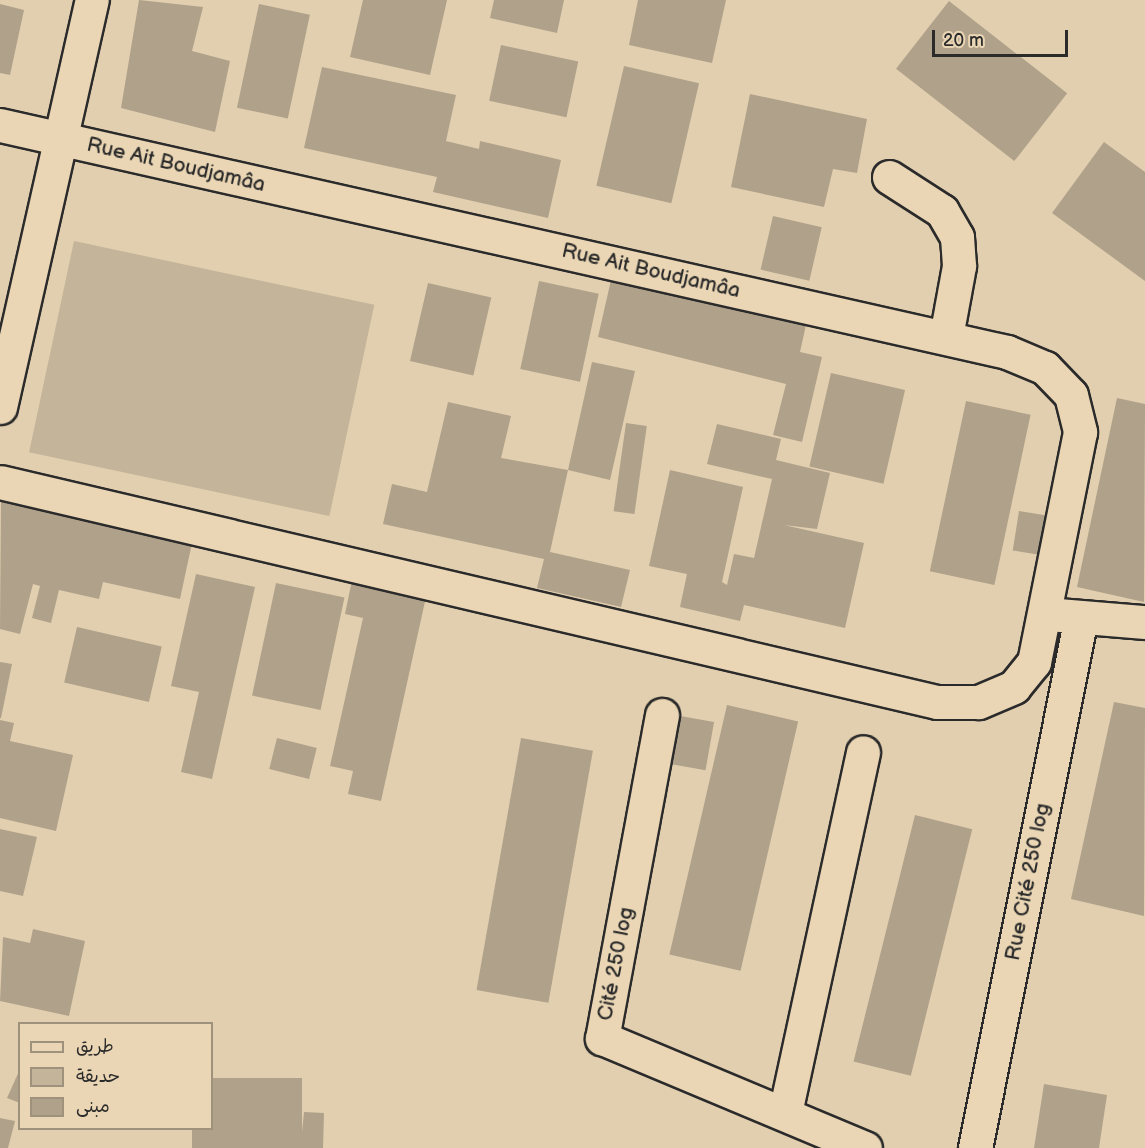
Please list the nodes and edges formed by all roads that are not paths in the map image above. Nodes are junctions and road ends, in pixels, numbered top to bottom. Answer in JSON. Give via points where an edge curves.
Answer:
{"nodes":[{"id":1,"x":92,"y":0,"type":"edge"},
{"id":2,"x":0,"y":125,"type":"edge"},
{"id":3,"x":59,"y":139,"type":"junction"},
{"id":4,"x":889,"y":177,"type":"dead end"},
{"id":5,"x":946,"y":337,"type":"junction"},
{"id":6,"x":0,"y":407,"type":"edge"},
{"id":7,"x":0,"y":482,"type":"edge"},
{"id":8,"x":1045,"y":614,"type":"junction"},
{"id":9,"x":1082,"y":617,"type":"junction"},
{"id":10,"x":1145,"y":622,"type":"edge"},
{"id":11,"x":662,"y":715,"type":"dead end"},
{"id":12,"x":863,"y":752,"type":"dead end"},
{"id":13,"x":785,"y":1113,"type":"junction"},
{"id":14,"x":865,"y":1148,"type":"edge"},
{"id":15,"x":975,"y":1148,"type":"edge"}],
"edges":[{"from":1,"to":3,"type":"street"},
{"from":2,"to":3,"type":"street","name":"Rue Ait Boudjamâa"},
{"from":3,"to":5,"type":"street","name":"Rue Ait Boudjamâa"},
{"from":3,"to":6,"type":"street"},
{"from":4,"to":5,"type":"street","via":[[942,211],[957,237],[959,266]]},
{"from":5,"to":8,"type":"street","name":"Rue Ait Boudjamâa","via":[[1007,352],[1045,368],[1071,395],[1080,432]]},
{"from":7,"to":8,"type":"street","name":"Rue Ait Boudjamâa","via":[[937,702],[978,702],[1014,687],[1034,662]]},
{"from":8,"to":9,"type":"street"},
{"from":9,"to":10,"type":"street"},
{"from":9,"to":15,"type":"street","name":"Rue Cité 250 log"},
{"from":11,"to":13,"type":"street","name":"Cité 250 log","via":[[602,1038]]},
{"from":12,"to":13,"type":"street"},
{"from":13,"to":14,"type":"street","name":"Cité 250 log"}]}
